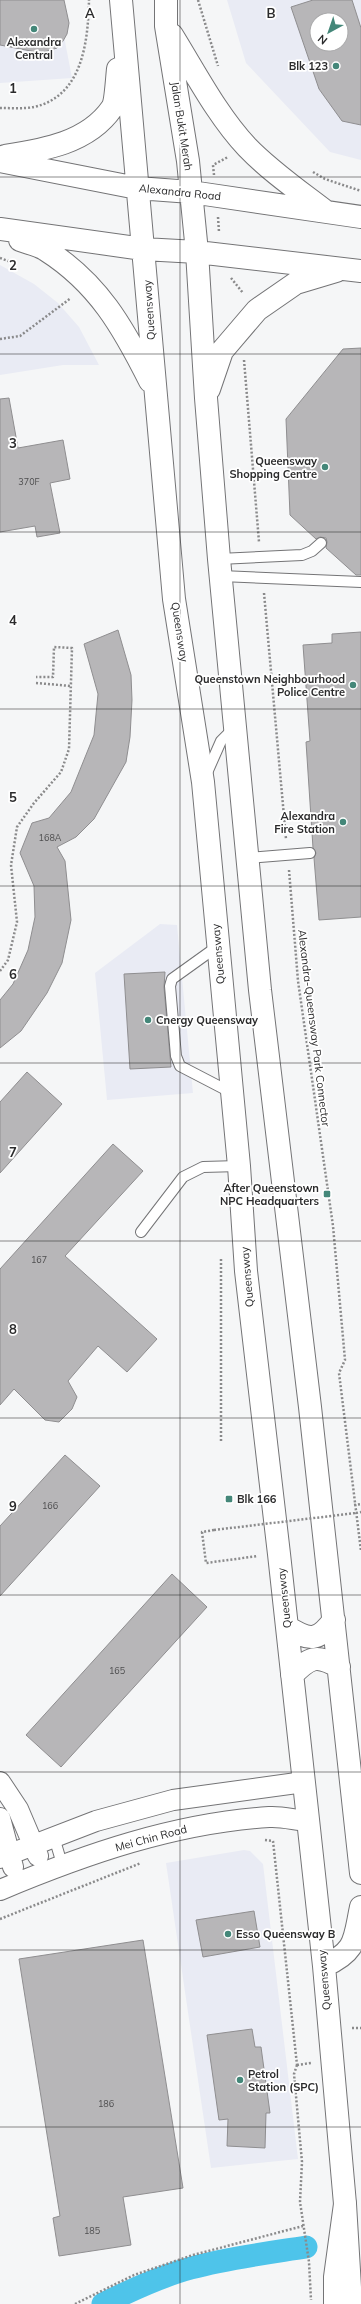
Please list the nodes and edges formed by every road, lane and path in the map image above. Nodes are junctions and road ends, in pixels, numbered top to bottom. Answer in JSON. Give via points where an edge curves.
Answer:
{"nodes":[{"id":1,"x":89,"y":0,"type":"edge"},
{"id":2,"x":121,"y":0,"type":"edge"},
{"id":3,"x":166,"y":0,"type":"edge"},
{"id":4,"x":198,"y":0,"type":"edge"},
{"id":5,"x":166,"y":26,"type":"junction"},
{"id":6,"x":122,"y":28,"type":"junction"},
{"id":7,"x":219,"y":69,"type":"dead end"},
{"id":8,"x":0,"y":108,"type":"edge"},
{"id":9,"x":0,"y":156,"type":"edge"},
{"id":10,"x":0,"y":160,"type":"edge"},
{"id":11,"x":311,"y":171,"type":"dead end"},
{"id":12,"x":137,"y":188,"type":"junction"},
{"id":13,"x":361,"y":191,"type":"edge"},
{"id":14,"x":191,"y":192,"type":"junction"},
{"id":15,"x":326,"y":212,"type":"junction"},
{"id":16,"x":361,"y":218,"type":"edge"},
{"id":17,"x":0,"y":229,"type":"edge"},
{"id":18,"x":0,"y":232,"type":"edge"},
{"id":19,"x":143,"y":249,"type":"junction"},
{"id":20,"x":197,"y":252,"type":"junction"},
{"id":21,"x":0,"y":258,"type":"edge"},
{"id":22,"x":14,"y":262,"type":"dead end"},
{"id":23,"x":352,"y":269,"type":"edge"},
{"id":24,"x":64,"y":294,"type":"dead end"},
{"id":25,"x":71,"y":298,"type":"junction"},
{"id":26,"x":76,"y":304,"type":"dead end"},
{"id":27,"x":0,"y":339,"type":"edge"},
{"id":28,"x":246,"y":354,"type":"dead end"},
{"id":29,"x":155,"y":391,"type":"junction"},
{"id":30,"x":206,"y":398,"type":"junction"},
{"id":31,"x":321,"y":543,"type":"dead end"},
{"id":32,"x":261,"y":557,"type":"junction"},
{"id":33,"x":220,"y":567,"type":"junction"},
{"id":34,"x":262,"y":578,"type":"junction"},
{"id":35,"x":361,"y":582,"type":"edge"},
{"id":36,"x":36,"y":677,"type":"dead end"},
{"id":37,"x":36,"y":683,"type":"dead end"},
{"id":38,"x":70,"y":686,"type":"junction"},
{"id":39,"x":235,"y":727,"type":"junction"},
{"id":40,"x":203,"y":782,"type":"junction"},
{"id":41,"x":310,"y":853,"type":"dead end"},
{"id":42,"x":287,"y":855,"type":"junction"},
{"id":43,"x":248,"y":858,"type":"junction"},
{"id":44,"x":218,"y":946,"type":"junction"},
{"id":45,"x":0,"y":971,"type":"edge"},
{"id":46,"x":232,"y":1093,"type":"junction"},
{"id":47,"x":239,"y":1166,"type":"junction"},
{"id":48,"x":141,"y":1232,"type":"dead end"},
{"id":49,"x":221,"y":1253,"type":"dead end"},
{"id":50,"x":221,"y":1441,"type":"dead end"},
{"id":51,"x":361,"y":1504,"type":"edge"},
{"id":52,"x":354,"y":1505,"type":"junction"},
{"id":53,"x":361,"y":1512,"type":"edge"},
{"id":54,"x":361,"y":1551,"type":"edge"},
{"id":55,"x":279,"y":1554,"type":"junction"},
{"id":56,"x":334,"y":1620,"type":"junction"},
{"id":57,"x":287,"y":1627,"type":"junction"},
{"id":58,"x":339,"y":1667,"type":"junction"},
{"id":59,"x":292,"y":1675,"type":"junction"},
{"id":60,"x":0,"y":1782,"type":"edge"},
{"id":61,"x":304,"y":1782,"type":"junction"},
{"id":62,"x":357,"y":1798,"type":"edge"},
{"id":63,"x":270,"y":1817,"type":"junction"},
{"id":64,"x":0,"y":1818,"type":"edge"},
{"id":65,"x":308,"y":1821,"type":"junction"},
{"id":66,"x":54,"y":1837,"type":"junction"},
{"id":67,"x":262,"y":1840,"type":"dead end"},
{"id":68,"x":273,"y":1841,"type":"junction"},
{"id":69,"x":33,"y":1844,"type":"junction"},
{"id":70,"x":4,"y":1856,"type":"edge"},
{"id":71,"x":149,"y":1860,"type":"dead end"},
{"id":72,"x":62,"y":1864,"type":"junction"},
{"id":73,"x":44,"y":1871,"type":"junction"},
{"id":74,"x":361,"y":1873,"type":"edge"},
{"id":75,"x":18,"y":1882,"type":"junction"},
{"id":76,"x":0,"y":1890,"type":"edge"},
{"id":77,"x":361,"y":1907,"type":"edge"},
{"id":78,"x":0,"y":1919,"type":"edge"},
{"id":79,"x":324,"y":1966,"type":"junction"},
{"id":80,"x":345,"y":2204,"type":"junction"},
{"id":81,"x":303,"y":2226,"type":"junction"},
{"id":82,"x":75,"y":2304,"type":"edge"},
{"id":83,"x":312,"y":2304,"type":"edge"},
{"id":84,"x":335,"y":2304,"type":"edge"},
{"id":85,"x":351,"y":2304,"type":"edge"}],
"edges":[{"from":1,"to":8,"type":"path","via":[[87,37],[81,64],[69,85],[56,97],[34,107]]},
{"from":2,"to":6,"type":"main road"},
{"from":3,"to":5,"type":"main road","name":"Jalan Bukit Merah"},
{"from":4,"to":7,"type":"path"},
{"from":5,"to":14,"type":"main road","name":"Jalan Bukit Merah"},
{"from":5,"to":15,"type":"main road","via":[[246,147]]},
{"from":6,"to":9,"type":"main road","via":[[113,108],[87,133],[46,150]]},
{"from":6,"to":12,"type":"main road"},
{"from":10,"to":12,"type":"main road","name":"Alexandra Road"},
{"from":11,"to":13,"type":"path","via":[[325,179]]},
{"from":12,"to":14,"type":"main road","name":"Alexandra Road"},
{"from":12,"to":19,"type":"main road"},
{"from":14,"to":15,"type":"main road","name":"Alexandra Road"},
{"from":14,"to":20,"type":"main road","name":"Jalan Bukit Merah"},
{"from":15,"to":16,"type":"main road","name":"Alexandra Road"},
{"from":17,"to":19,"type":"main road"},
{"from":18,"to":29,"type":"main road","via":[[45,249],[90,284],[128,336]]},
{"from":19,"to":20,"type":"main road"},
{"from":19,"to":29,"type":"main road","name":"Queensway"},
{"from":20,"to":23,"type":"main road"},
{"from":20,"to":30,"type":"main road"},
{"from":21,"to":22,"type":"path"},
{"from":23,"to":30,"type":"main road","via":[[296,283],[257,310],[222,351]]},
{"from":24,"to":25,"type":"path"},
{"from":25,"to":26,"type":"path"},
{"from":25,"to":27,"type":"path","via":[[20,336]]},
{"from":28,"to":32,"type":"path","via":[[244,360]]},
{"from":29,"to":40,"type":"main road","name":"Queensway","via":[[174,599]]},
{"from":30,"to":33,"type":"main road"},
{"from":31,"to":32,"type":"lane","via":[[302,555]]},
{"from":32,"to":33,"type":"lane"},
{"from":33,"to":34,"type":"lane"},
{"from":33,"to":39,"type":"main road"},
{"from":34,"to":35,"type":"lane"},
{"from":34,"to":42,"type":"path","name":"Alexandra-Queensway Park Connector"},
{"from":36,"to":38,"type":"path","via":[[53,677],[54,647],[72,648]]},
{"from":37,"to":38,"type":"path"},
{"from":38,"to":45,"type":"path","via":[[69,749],[61,772],[17,827],[11,865],[17,922],[8,960]]},
{"from":39,"to":40,"type":"lane","via":[[221,741]]},
{"from":39,"to":43,"type":"main road"},
{"from":40,"to":44,"type":"main road","name":"Queensway"},
{"from":41,"to":42,"type":"lane"},
{"from":42,"to":43,"type":"lane"},
{"from":42,"to":52,"type":"path","name":"Alexandra-Queensway Park Connector","via":[[298,981],[333,1226],[346,1360],[338,1373]]},
{"from":43,"to":56,"type":"main road","via":[[260,990]]},
{"from":44,"to":46,"type":"main road","name":"Queensway"},
{"from":44,"to":46,"type":"lane","via":[[172,979],[170,986],[176,1056],[180,1066]]},
{"from":46,"to":47,"type":"main road","name":"Queensway"},
{"from":47,"to":48,"type":"lane","via":[[203,1167],[183,1177]]},
{"from":47,"to":55,"type":"main road","name":"Queensway","via":[[246,1271]]},
{"from":49,"to":50,"type":"path"},
{"from":51,"to":52,"type":"path"},
{"from":52,"to":54,"type":"path","name":"Alexandra-Queensway Park Connector"},
{"from":53,"to":55,"type":"path","bridge":true,"via":[[202,1532],[206,1563]]},
{"from":55,"to":57,"type":"main road","name":"Queensway"},
{"from":56,"to":57,"type":"main road","via":[[326,1631],[316,1638],[303,1637]]},
{"from":56,"to":58,"type":"main road"},
{"from":57,"to":59,"type":"main road","name":"Queensway"},
{"from":58,"to":59,"type":"main road","via":[[324,1658],[313,1658]]},
{"from":58,"to":62,"type":"main road"},
{"from":59,"to":61,"type":"main road","name":"Queensway"},
{"from":60,"to":69,"type":"street","via":[[18,1809]]},
{"from":61,"to":65,"type":"main road","name":"Queensway"},
{"from":61,"to":66,"type":"street","via":[[173,1800],[96,1821]]},
{"from":62,"to":74,"type":"main road"},
{"from":63,"to":65,"type":"street","name":"Mei Chin Road"},
{"from":63,"to":68,"type":"path"},
{"from":63,"to":72,"type":"street","name":"Mei Chin Road","via":[[197,1826],[95,1852]]},
{"from":64,"to":70,"type":"street"},
{"from":65,"to":79,"type":"main road","name":"Queensway"},
{"from":66,"to":69,"type":"street"},
{"from":66,"to":72,"type":"lane"},
{"from":67,"to":68,"type":"path"},
{"from":68,"to":81,"type":"path","via":[[297,2065],[294,2074],[301,2137],[300,2202]]},
{"from":69,"to":70,"type":"street"},
{"from":69,"to":73,"type":"street"},
{"from":70,"to":75,"type":"street"},
{"from":71,"to":78,"type":"path"},
{"from":72,"to":73,"type":"street","name":"Mei Chin Road"},
{"from":73,"to":75,"type":"street","name":"Mei Chin Road"},
{"from":75,"to":76,"type":"street","name":"Mei Chin Road"},
{"from":77,"to":79,"type":"main road","via":[[354,1941],[349,1951],[342,1958]]},
{"from":79,"to":80,"type":"main road","name":"Queensway"},
{"from":80,"to":84,"type":"main road","via":[[335,2277]]},
{"from":80,"to":85,"type":"main road","name":"Queensway"},
{"from":81,"to":82,"type":"path","via":[[193,2255],[134,2275]]},
{"from":81,"to":83,"type":"path"}]}
